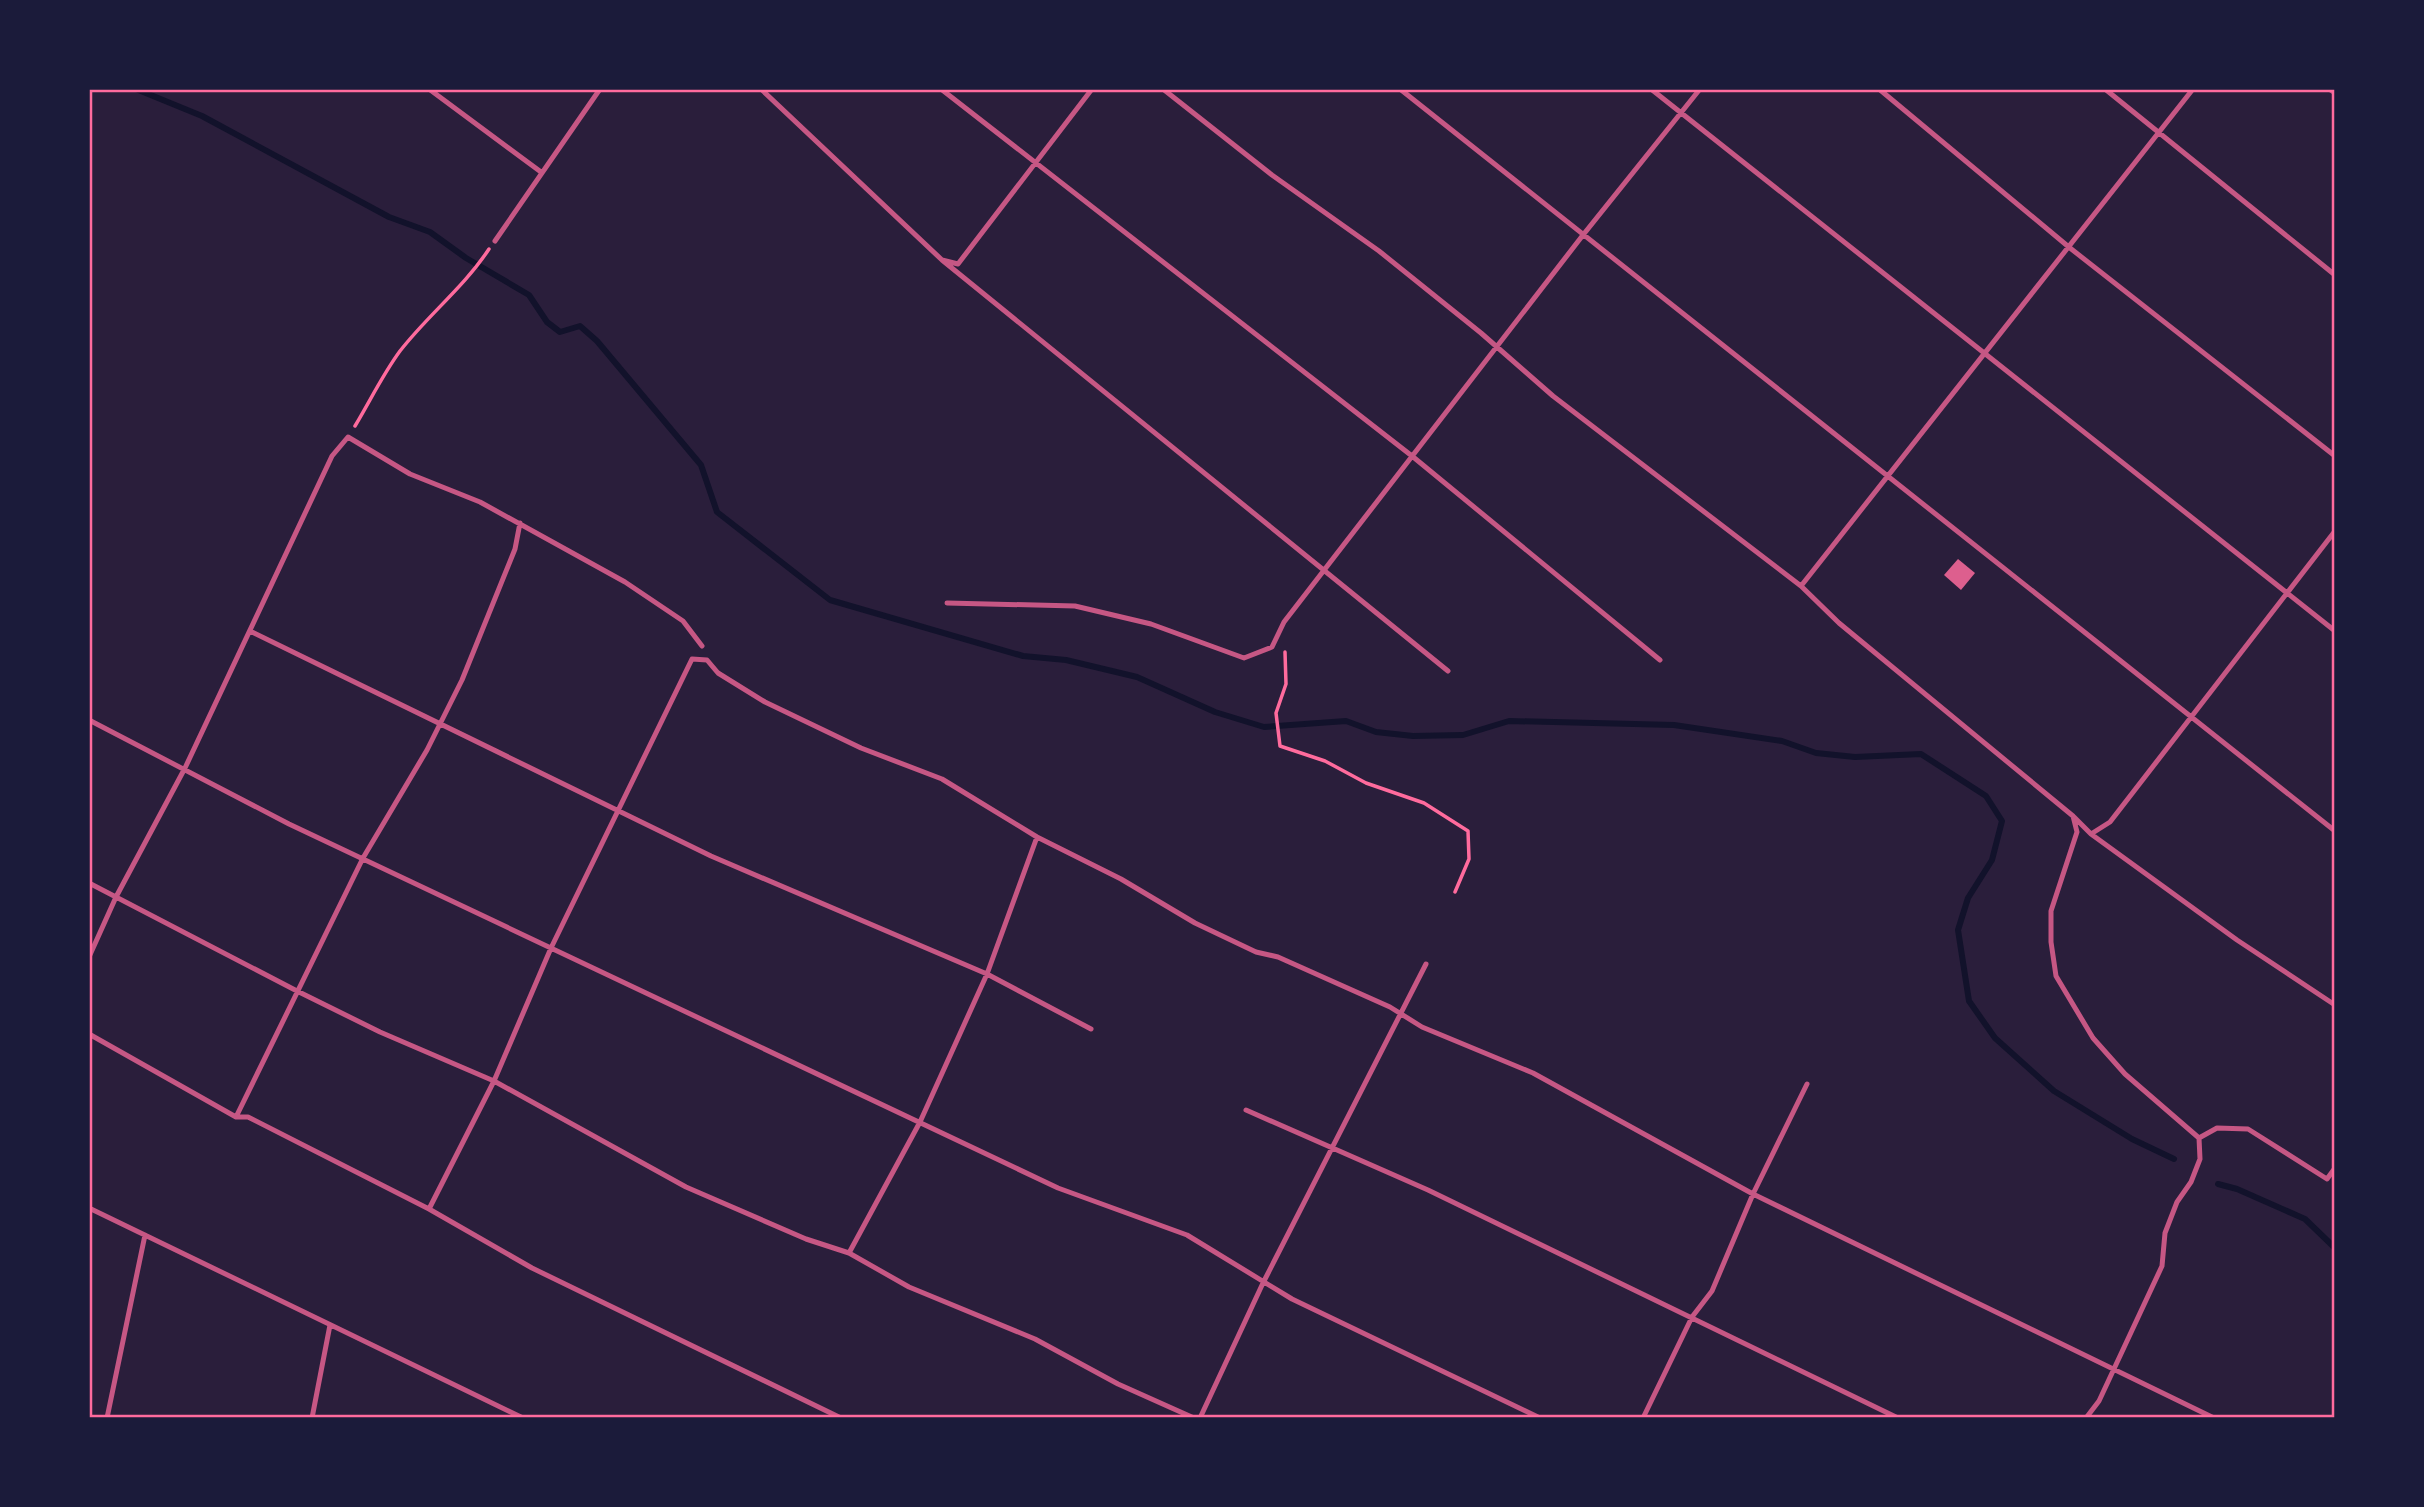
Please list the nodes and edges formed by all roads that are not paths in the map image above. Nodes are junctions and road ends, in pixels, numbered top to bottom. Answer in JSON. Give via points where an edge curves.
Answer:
{"nodes":[{"id":1,"x":429,"y":89,"type":"edge"},
{"id":2,"x":600,"y":89,"type":"edge"},
{"id":3,"x":761,"y":89,"type":"edge"},
{"id":4,"x":941,"y":89,"type":"edge"},
{"id":5,"x":1092,"y":89,"type":"edge"},
{"id":6,"x":1163,"y":89,"type":"edge"},
{"id":7,"x":1400,"y":89,"type":"edge"},
{"id":8,"x":1651,"y":89,"type":"edge"},
{"id":9,"x":1700,"y":89,"type":"edge"},
{"id":10,"x":1879,"y":89,"type":"edge"},
{"id":11,"x":2105,"y":89,"type":"edge"},
{"id":12,"x":2193,"y":89,"type":"edge"},
{"id":13,"x":2329,"y":89,"type":"edge"},
{"id":14,"x":2335,"y":93,"type":"edge"},
{"id":15,"x":1680,"y":113,"type":"junction"},
{"id":16,"x":2159,"y":134,"type":"junction"},
{"id":17,"x":1035,"y":163,"type":"junction"},
{"id":18,"x":541,"y":172,"type":"junction"},
{"id":19,"x":1583,"y":235,"type":"junction"},
{"id":20,"x":495,"y":241,"type":"road end"},
{"id":21,"x":2070,"y":248,"type":"junction"},
{"id":22,"x":942,"y":260,"type":"junction"},
{"id":23,"x":2335,"y":275,"type":"edge"},
{"id":24,"x":1496,"y":346,"type":"junction"},
{"id":25,"x":1983,"y":354,"type":"junction"},
{"id":26,"x":1412,"y":456,"type":"junction"},
{"id":27,"x":2335,"y":456,"type":"edge"},
{"id":28,"x":1886,"y":478,"type":"junction"},
{"id":29,"x":520,"y":523,"type":"junction"},
{"id":30,"x":2335,"y":531,"type":"edge"},
{"id":31,"x":1325,"y":572,"type":"junction"},
{"id":32,"x":1801,"y":586,"type":"junction"},
{"id":33,"x":2286,"y":593,"type":"junction"},
{"id":34,"x":947,"y":603,"type":"dead end"},
{"id":35,"x":250,"y":631,"type":"junction"},
{"id":36,"x":2335,"y":631,"type":"edge"},
{"id":37,"x":702,"y":646,"type":"dead end"},
{"id":38,"x":1660,"y":660,"type":"dead end"},
{"id":39,"x":1448,"y":671,"type":"dead end"},
{"id":40,"x":2192,"y":719,"type":"junction"},
{"id":41,"x":89,"y":720,"type":"edge"},
{"id":42,"x":440,"y":724,"type":"junction"},
{"id":43,"x":185,"y":768,"type":"junction"},
{"id":44,"x":619,"y":811,"type":"junction"},
{"id":45,"x":2073,"y":816,"type":"junction"},
{"id":46,"x":2335,"y":831,"type":"edge"},
{"id":47,"x":2091,"y":834,"type":"junction"},
{"id":48,"x":1037,"y":837,"type":"junction"},
{"id":49,"x":363,"y":858,"type":"junction"},
{"id":50,"x":89,"y":883,"type":"edge"},
{"id":51,"x":116,"y":897,"type":"junction"},
{"id":52,"x":551,"y":948,"type":"junction"},
{"id":53,"x":89,"y":957,"type":"edge"},
{"id":54,"x":1426,"y":964,"type":"dead end"},
{"id":55,"x":987,"y":974,"type":"junction"},
{"id":56,"x":297,"y":992,"type":"junction"},
{"id":57,"x":2335,"y":1005,"type":"edge"},
{"id":58,"x":1400,"y":1013,"type":"junction"},
{"id":59,"x":1091,"y":1029,"type":"dead end"},
{"id":60,"x":89,"y":1034,"type":"edge"},
{"id":61,"x":494,"y":1081,"type":"junction"},
{"id":62,"x":1807,"y":1084,"type":"dead end"},
{"id":63,"x":1246,"y":1110,"type":"dead end"},
{"id":64,"x":236,"y":1116,"type":"junction"},
{"id":65,"x":920,"y":1122,"type":"junction"},
{"id":66,"x":2199,"y":1138,"type":"junction"},
{"id":67,"x":1332,"y":1148,"type":"junction"},
{"id":68,"x":2335,"y":1168,"type":"edge"},
{"id":69,"x":1753,"y":1194,"type":"junction"},
{"id":70,"x":89,"y":1209,"type":"edge"},
{"id":71,"x":429,"y":1209,"type":"junction"},
{"id":72,"x":145,"y":1235,"type":"junction"},
{"id":73,"x":849,"y":1253,"type":"junction"},
{"id":74,"x":1263,"y":1283,"type":"junction"},
{"id":75,"x":1692,"y":1317,"type":"junction"},
{"id":76,"x":330,"y":1325,"type":"junction"},
{"id":77,"x":2114,"y":1368,"type":"junction"},
{"id":78,"x":107,"y":1418,"type":"edge"},
{"id":79,"x":312,"y":1418,"type":"edge"},
{"id":80,"x":523,"y":1418,"type":"edge"},
{"id":81,"x":841,"y":1418,"type":"edge"},
{"id":82,"x":1194,"y":1418,"type":"edge"},
{"id":83,"x":1200,"y":1418,"type":"edge"},
{"id":84,"x":1540,"y":1418,"type":"edge"},
{"id":85,"x":1643,"y":1418,"type":"edge"},
{"id":86,"x":1898,"y":1418,"type":"edge"},
{"id":87,"x":2086,"y":1418,"type":"edge"},
{"id":88,"x":2214,"y":1418,"type":"edge"}],
"edges":[{"from":1,"to":18,"type":"lane"},
{"from":2,"to":18,"type":"lane"},
{"from":3,"to":22,"type":"lane"},
{"from":4,"to":17,"type":"lane"},
{"from":5,"to":17,"type":"lane"},
{"from":6,"to":24,"type":"lane","via":[[1272,176],[1379,251]]},
{"from":7,"to":19,"type":"lane"},
{"from":8,"to":15,"type":"lane"},
{"from":9,"to":15,"type":"lane"},
{"from":10,"to":21,"type":"lane"},
{"from":11,"to":16,"type":"lane"},
{"from":12,"to":16,"type":"lane"},
{"from":13,"to":14,"type":"lane"},
{"from":15,"to":19,"type":"lane"},
{"from":15,"to":25,"type":"lane"},
{"from":16,"to":21,"type":"lane"},
{"from":16,"to":23,"type":"lane"},
{"from":17,"to":22,"type":"lane","via":[[958,264]]},
{"from":17,"to":26,"type":"lane"},
{"from":18,"to":20,"type":"lane"},
{"from":19,"to":24,"type":"lane"},
{"from":19,"to":28,"type":"lane"},
{"from":21,"to":25,"type":"lane"},
{"from":21,"to":27,"type":"lane"},
{"from":22,"to":31,"type":"lane"},
{"from":24,"to":26,"type":"lane"},
{"from":24,"to":32,"type":"lane","via":[[1553,396]]},
{"from":25,"to":28,"type":"lane"},
{"from":25,"to":33,"type":"lane"},
{"from":26,"to":31,"type":"lane"},
{"from":26,"to":38,"type":"lane"},
{"from":28,"to":32,"type":"lane"},
{"from":28,"to":40,"type":"lane"},
{"from":29,"to":35,"type":"lane","via":[[410,474],[348,436],[332,456]]},
{"from":29,"to":37,"type":"lane","via":[[625,582],[683,621]]},
{"from":29,"to":42,"type":"lane","via":[[515,549]]},
{"from":30,"to":33,"type":"lane"},
{"from":31,"to":34,"type":"lane","via":[[1284,622],[1272,647],[1244,659],[1151,624],[1075,606]]},
{"from":31,"to":39,"type":"lane"},
{"from":32,"to":45,"type":"lane","via":[[1839,623]]},
{"from":33,"to":36,"type":"lane"},
{"from":33,"to":40,"type":"lane"},
{"from":35,"to":42,"type":"lane"},
{"from":35,"to":43,"type":"lane"},
{"from":40,"to":46,"type":"lane"},
{"from":40,"to":47,"type":"lane","via":[[2110,822]]},
{"from":41,"to":43,"type":"lane"},
{"from":42,"to":44,"type":"lane"},
{"from":42,"to":49,"type":"lane"},
{"from":43,"to":49,"type":"lane"},
{"from":43,"to":51,"type":"lane"},
{"from":44,"to":48,"type":"lane","via":[[692,659],[707,660],[737,686],[783,711],[942,779]]},
{"from":44,"to":52,"type":"lane"},
{"from":44,"to":55,"type":"lane","via":[[711,856]]},
{"from":45,"to":47,"type":"lane"},
{"from":45,"to":66,"type":"lane","via":[[2077,832],[2051,911],[2056,976],[2093,1038],[2125,1074]]},
{"from":47,"to":57,"type":"lane"},
{"from":48,"to":55,"type":"lane"},
{"from":48,"to":58,"type":"lane","via":[[1256,952],[1278,957]]},
{"from":49,"to":52,"type":"lane"},
{"from":49,"to":56,"type":"lane"},
{"from":50,"to":51,"type":"lane"},
{"from":51,"to":53,"type":"lane"},
{"from":51,"to":56,"type":"lane"},
{"from":52,"to":61,"type":"lane"},
{"from":52,"to":65,"type":"lane"},
{"from":54,"to":58,"type":"lane"},
{"from":55,"to":59,"type":"lane"},
{"from":55,"to":65,"type":"lane"},
{"from":56,"to":61,"type":"lane"},
{"from":56,"to":64,"type":"lane"},
{"from":58,"to":67,"type":"lane"},
{"from":58,"to":69,"type":"lane","via":[[1422,1027],[1533,1073]]},
{"from":60,"to":64,"type":"lane"},
{"from":61,"to":71,"type":"lane"},
{"from":61,"to":73,"type":"lane","via":[[686,1187]]},
{"from":62,"to":69,"type":"lane"},
{"from":63,"to":67,"type":"lane"},
{"from":64,"to":71,"type":"lane","via":[[248,1117]]},
{"from":65,"to":73,"type":"lane"},
{"from":65,"to":74,"type":"lane","via":[[1058,1188],[1187,1235]]},
{"from":66,"to":68,"type":"lane","via":[[2217,1128],[2248,1129],[2327,1179]]},
{"from":66,"to":77,"type":"lane","via":[[2200,1159],[2165,1233],[2162,1266]]},
{"from":67,"to":74,"type":"lane"},
{"from":67,"to":75,"type":"lane"},
{"from":69,"to":75,"type":"lane","via":[[1712,1291]]},
{"from":69,"to":77,"type":"lane"},
{"from":70,"to":72,"type":"lane"},
{"from":71,"to":81,"type":"lane","via":[[532,1268]]},
{"from":72,"to":76,"type":"lane"},
{"from":72,"to":78,"type":"lane"},
{"from":73,"to":82,"type":"lane","via":[[909,1287],[1035,1339]]},
{"from":74,"to":83,"type":"lane"},
{"from":74,"to":84,"type":"lane"},
{"from":75,"to":85,"type":"lane"},
{"from":75,"to":86,"type":"lane"},
{"from":76,"to":79,"type":"lane"},
{"from":76,"to":80,"type":"lane"},
{"from":77,"to":87,"type":"lane"},
{"from":77,"to":88,"type":"lane"}]}
